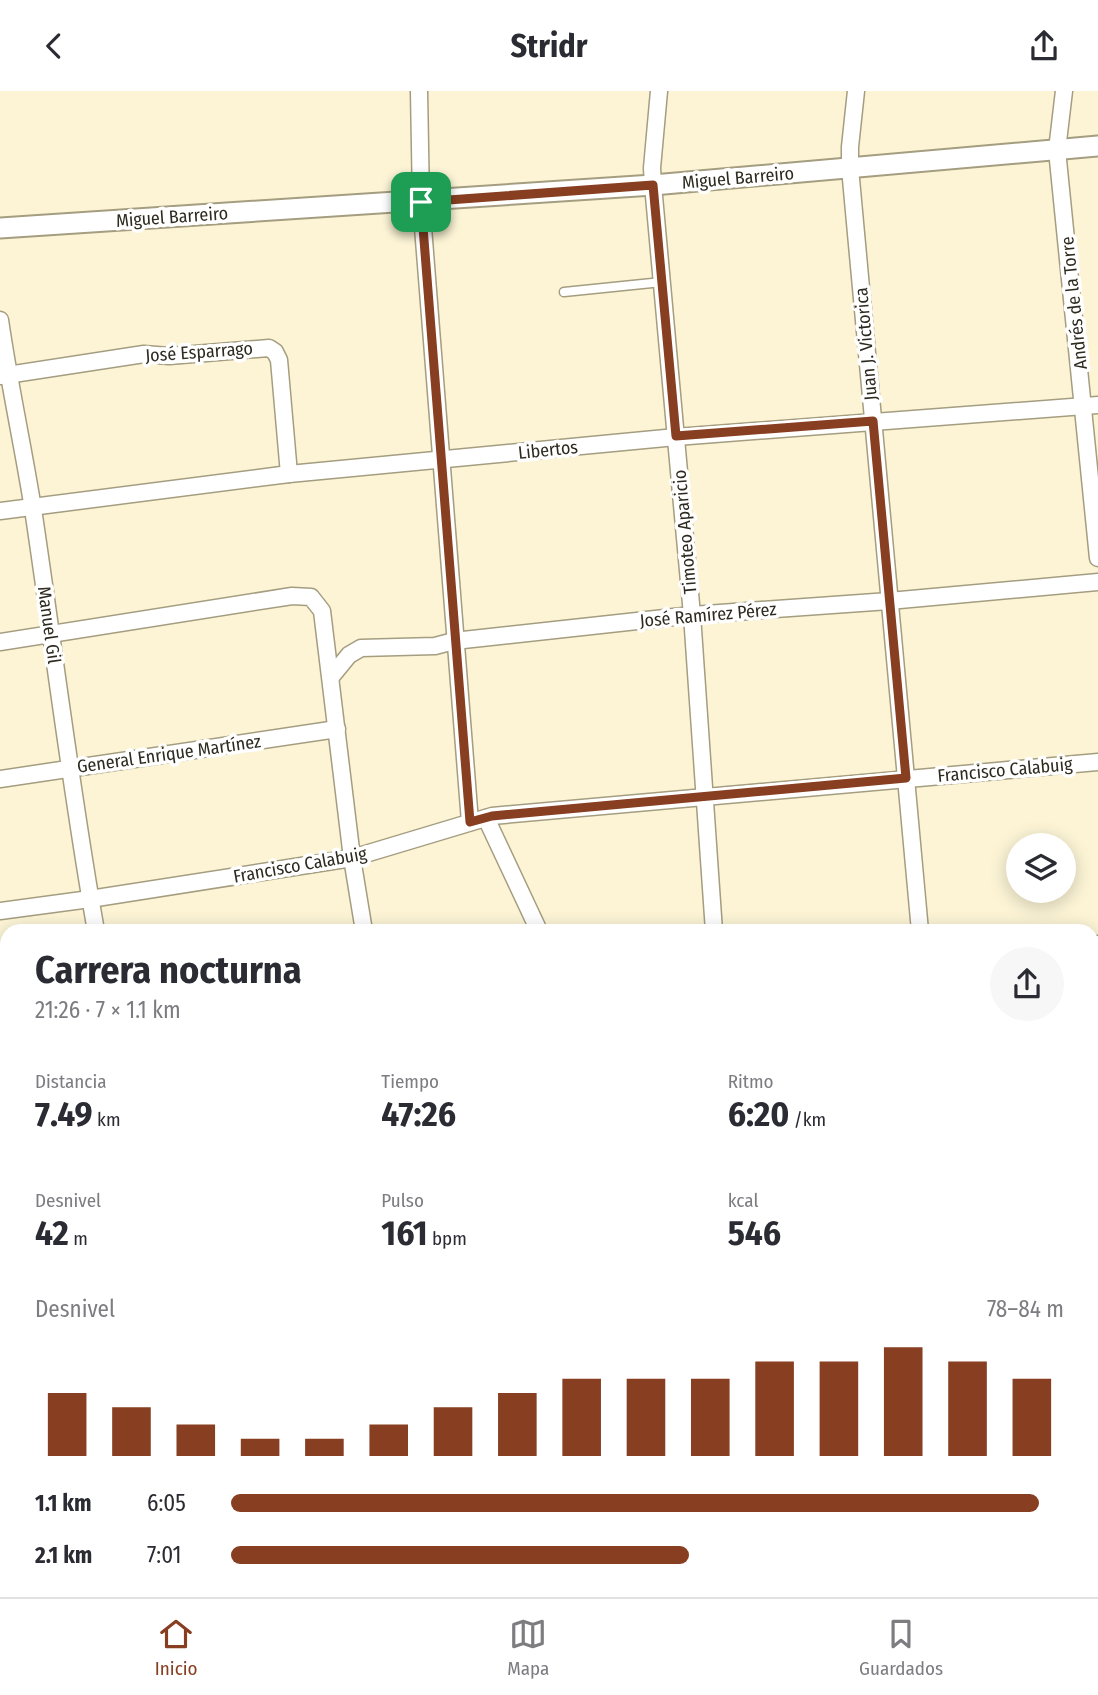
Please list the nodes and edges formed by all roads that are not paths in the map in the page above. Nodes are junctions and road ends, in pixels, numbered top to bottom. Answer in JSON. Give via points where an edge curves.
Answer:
{"nodes":[{"id":1,"x":419,"y":91,"type":"edge"},
{"id":2,"x":659,"y":91,"type":"edge"},
{"id":3,"x":856,"y":91,"type":"edge"},
{"id":4,"x":1064,"y":91,"type":"edge"},
{"id":5,"x":1098,"y":146,"type":"edge"},
{"id":6,"x":1057,"y":150,"type":"junction"},
{"id":7,"x":850,"y":168,"type":"junction"},
{"id":8,"x":653,"y":185,"type":"junction"},
{"id":9,"x":421,"y":202,"type":"junction"},
{"id":10,"x":0,"y":228,"type":"edge"},
{"id":11,"x":662,"y":282,"type":"junction"},
{"id":12,"x":564,"y":292,"type":"dead end"},
{"id":13,"x":0,"y":320,"type":"edge"},
{"id":14,"x":4,"y":375,"type":"edge"},
{"id":15,"x":1091,"y":406,"type":"edge"},
{"id":16,"x":873,"y":421,"type":"junction"},
{"id":17,"x":676,"y":436,"type":"junction"},
{"id":18,"x":440,"y":461,"type":"junction"},
{"id":19,"x":289,"y":474,"type":"junction"},
{"id":20,"x":32,"y":506,"type":"junction"},
{"id":21,"x":0,"y":511,"type":"edge"},
{"id":22,"x":1098,"y":558,"type":"edge"},
{"id":23,"x":1098,"y":582,"type":"edge"},
{"id":24,"x":889,"y":601,"type":"junction"},
{"id":25,"x":692,"y":615,"type":"junction"},
{"id":26,"x":50,"y":633,"type":"junction"},
{"id":27,"x":454,"y":641,"type":"junction"},
{"id":28,"x":0,"y":642,"type":"edge"},
{"id":29,"x":331,"y":677,"type":"junction"},
{"id":30,"x":337,"y":729,"type":"junction"},
{"id":31,"x":1098,"y":762,"type":"edge"},
{"id":32,"x":69,"y":769,"type":"junction"},
{"id":33,"x":906,"y":778,"type":"junction"},
{"id":34,"x":0,"y":779,"type":"edge"},
{"id":35,"x":703,"y":797,"type":"junction"},
{"id":36,"x":477,"y":820,"type":"junction"},
{"id":37,"x":352,"y":859,"type":"junction"},
{"id":38,"x":90,"y":899,"type":"junction"},
{"id":39,"x":0,"y":911,"type":"edge"},
{"id":40,"x":95,"y":924,"type":"edge"},
{"id":41,"x":363,"y":924,"type":"edge"},
{"id":42,"x":536,"y":924,"type":"edge"},
{"id":43,"x":713,"y":924,"type":"edge"},
{"id":44,"x":919,"y":924,"type":"edge"}],
"edges":[{"from":1,"to":9,"type":"street"},
{"from":2,"to":8,"type":"street","name":"Timoteo Aparicio"},
{"from":3,"to":7,"type":"street","name":"Juan J. Victorica"},
{"from":4,"to":6,"type":"street","name":"Andrés de la Torre"},
{"from":5,"to":6,"type":"street","name":"Miguel Barreiro"},
{"from":6,"to":7,"type":"street","name":"Miguel Barreiro"},
{"from":6,"to":15,"type":"street","name":"Andrés de la Torre"},
{"from":7,"to":8,"type":"street","name":"Miguel Barreiro"},
{"from":7,"to":16,"type":"street","name":"Juan J. Victorica"},
{"from":8,"to":9,"type":"street","name":"Miguel Barreiro"},
{"from":8,"to":11,"type":"street","name":"Timoteo Aparicio"},
{"from":9,"to":10,"type":"street","name":"Miguel Barreiro"},
{"from":9,"to":18,"type":"street"},
{"from":11,"to":12,"type":"lane"},
{"from":11,"to":17,"type":"street","name":"Timoteo Aparicio"},
{"from":13,"to":14,"type":"street","name":"Manuel Gil"},
{"from":14,"to":19,"type":"street","name":"José Esparrago","via":[[144,354],[269,348],[279,360]]},
{"from":14,"to":20,"type":"street","name":"Manuel Gil"},
{"from":15,"to":16,"type":"street","name":"Libertos"},
{"from":15,"to":22,"type":"street","name":"Andrés de la Torre"},
{"from":16,"to":17,"type":"street","name":"Libertos"},
{"from":16,"to":24,"type":"street","name":"Juan J. Victorica"},
{"from":17,"to":18,"type":"street","name":"Libertos"},
{"from":17,"to":25,"type":"street","name":"Timoteo Aparicio"},
{"from":18,"to":19,"type":"street","name":"Libertos"},
{"from":18,"to":27,"type":"street"},
{"from":19,"to":20,"type":"street","name":"Libertos"},
{"from":20,"to":21,"type":"street","name":"Libertos"},
{"from":20,"to":26,"type":"street","name":"Manuel Gil"},
{"from":23,"to":24,"type":"street","name":"José Ramírez Pérez"},
{"from":24,"to":25,"type":"street","name":"José Ramírez Pérez"},
{"from":24,"to":33,"type":"street","name":"Juan J. Victorica"},
{"from":25,"to":27,"type":"street","name":"José Ramírez Pérez"},
{"from":25,"to":35,"type":"street","name":"Timoteo Aparicio"},
{"from":26,"to":28,"type":"street"},
{"from":26,"to":29,"type":"street","via":[[292,596],[311,597],[322,611]]},
{"from":26,"to":32,"type":"street","name":"Manuel Gil"},
{"from":27,"to":29,"type":"street","name":"José Ramírez Pérez","via":[[435,646],[361,648]]},
{"from":27,"to":36,"type":"street"},
{"from":29,"to":30,"type":"street"},
{"from":30,"to":32,"type":"street","name":"General Enrique Martínez"},
{"from":30,"to":37,"type":"street"},
{"from":31,"to":33,"type":"street","name":"Francisco Calabuig"},
{"from":32,"to":34,"type":"street","name":"General Enrique Martínez"},
{"from":32,"to":38,"type":"street","name":"Manuel Gil"},
{"from":33,"to":35,"type":"street","name":"Francisco Calabuig"},
{"from":33,"to":44,"type":"street","name":"Juan J. Victorica"},
{"from":35,"to":36,"type":"street","name":"Francisco Calabuig"},
{"from":35,"to":43,"type":"street","name":"Timoteo Aparicio"},
{"from":36,"to":37,"type":"street","name":"Francisco Calabuig"},
{"from":36,"to":42,"type":"street"},
{"from":37,"to":38,"type":"street","name":"Francisco Calabuig"},
{"from":37,"to":41,"type":"street"},
{"from":38,"to":39,"type":"street","name":"Francisco Calabuig"},
{"from":38,"to":40,"type":"street","name":"Manuel Gil"}]}
